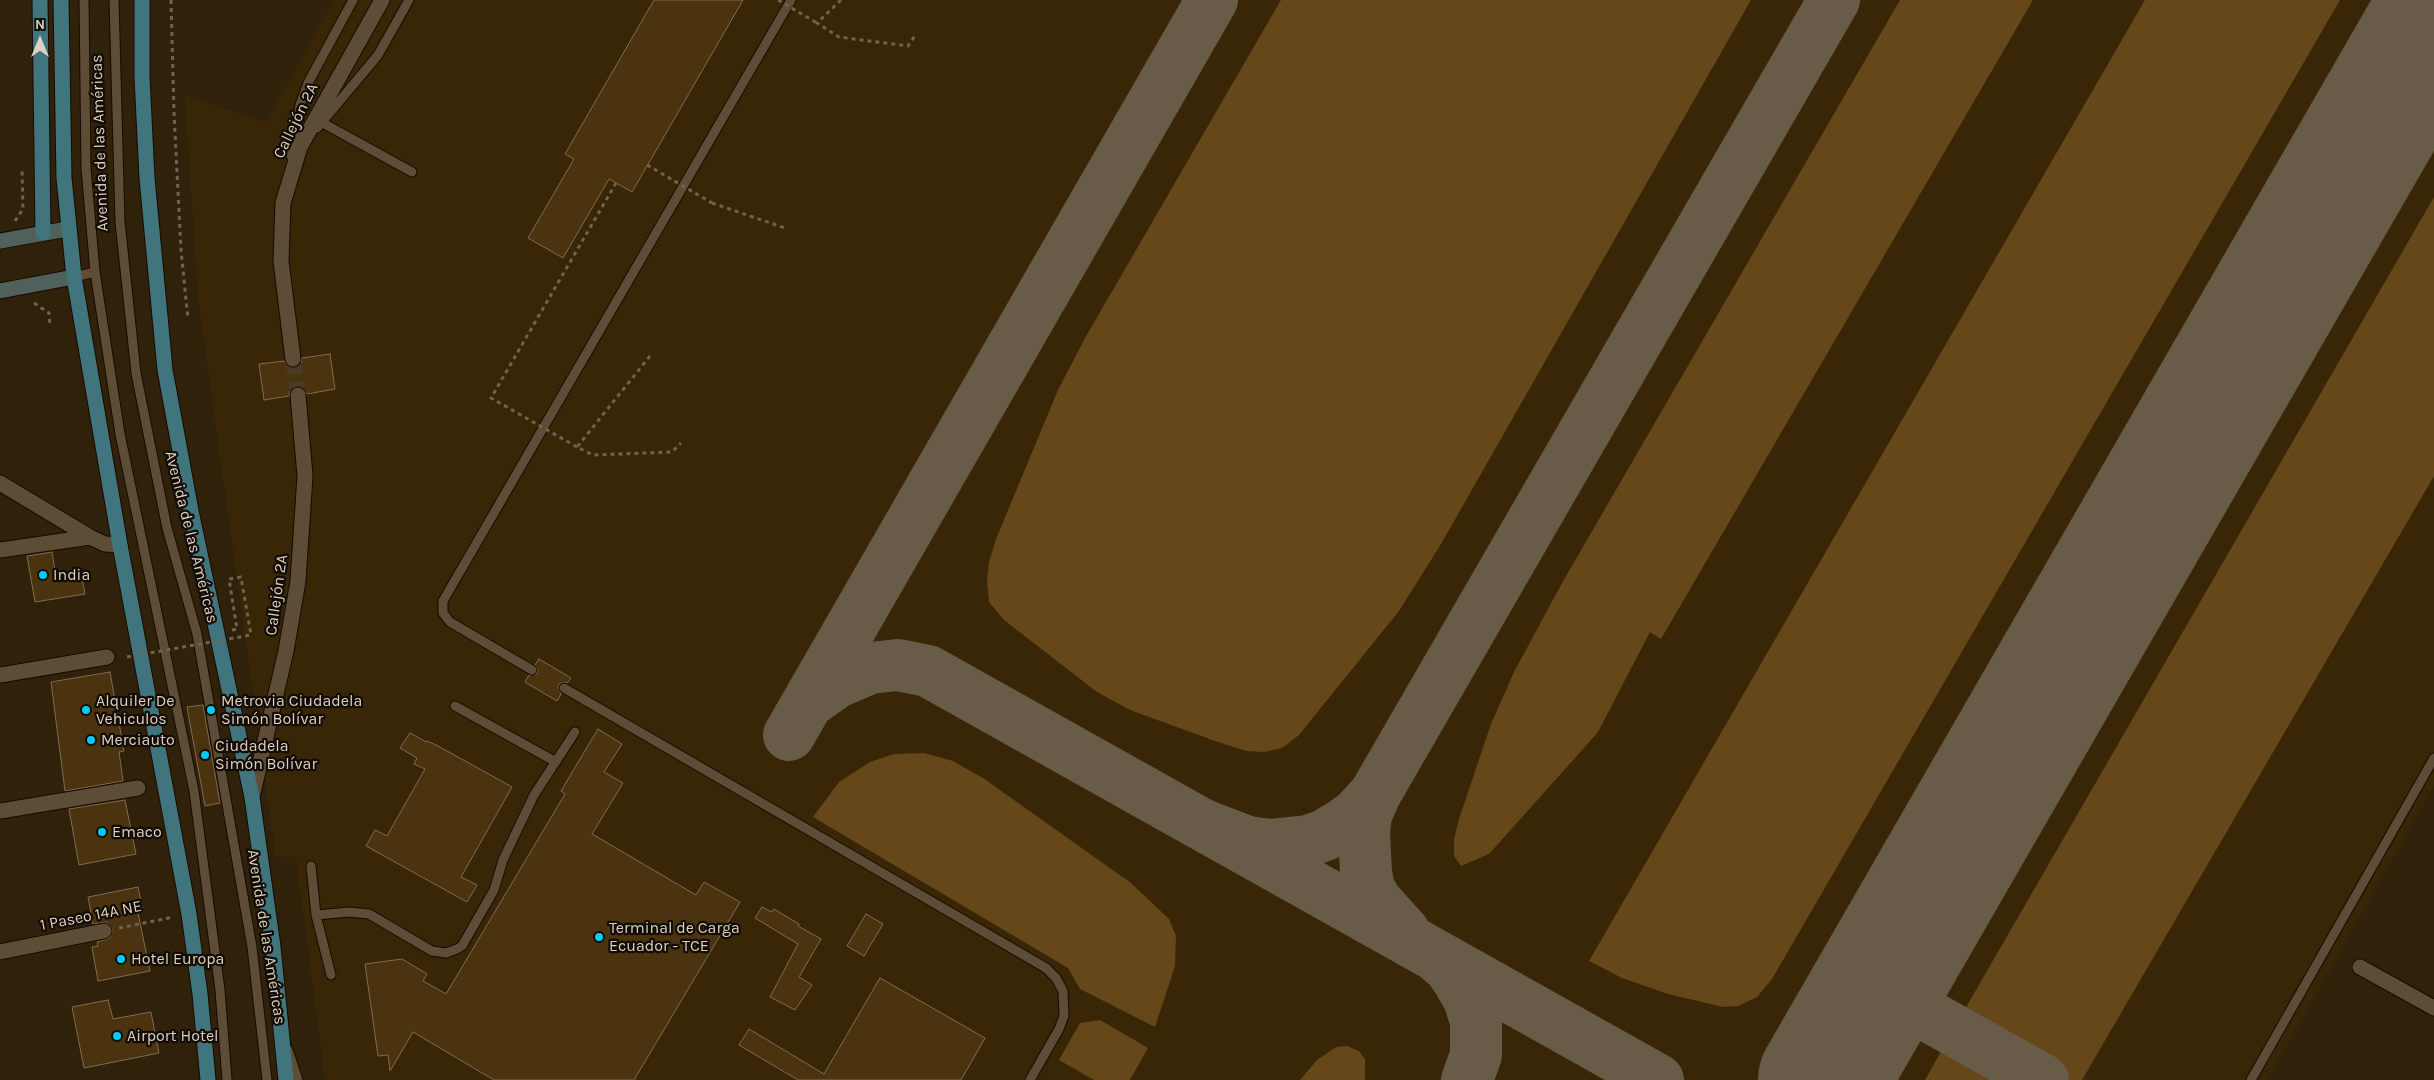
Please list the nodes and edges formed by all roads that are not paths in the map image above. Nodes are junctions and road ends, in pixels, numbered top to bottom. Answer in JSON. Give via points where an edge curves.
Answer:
{"nodes":[{"id":1,"x":40,"y":0,"type":"edge"},
{"id":2,"x":61,"y":0,"type":"edge"},
{"id":3,"x":84,"y":0,"type":"edge"},
{"id":4,"x":114,"y":0,"type":"edge"},
{"id":5,"x":142,"y":0,"type":"edge"},
{"id":6,"x":353,"y":0,"type":"edge"},
{"id":7,"x":382,"y":0,"type":"edge"},
{"id":8,"x":409,"y":0,"type":"edge"},
{"id":9,"x":791,"y":0,"type":"edge"},
{"id":10,"x":321,"y":122,"type":"junction"},
{"id":11,"x":300,"y":147,"type":"junction"},
{"id":12,"x":412,"y":172,"type":"dead end"},
{"id":13,"x":283,"y":203,"type":"junction"},
{"id":14,"x":67,"y":228,"type":"junction"},
{"id":15,"x":43,"y":233,"type":"junction"},
{"id":16,"x":0,"y":241,"type":"edge"},
{"id":17,"x":95,"y":272,"type":"junction"},
{"id":18,"x":74,"y":277,"type":"junction"},
{"id":19,"x":0,"y":290,"type":"edge"},
{"id":20,"x":293,"y":359,"type":"tunnel mouth"},
{"id":21,"x":298,"y":395,"type":"tunnel mouth"},
{"id":22,"x":0,"y":483,"type":"edge"},
{"id":23,"x":90,"y":537,"type":"junction"},
{"id":24,"x":120,"y":545,"type":"junction"},
{"id":25,"x":0,"y":550,"type":"edge"},
{"id":26,"x":107,"y":657,"type":"dead end"},
{"id":27,"x":532,"y":670,"type":"dead end"},
{"id":28,"x":0,"y":676,"type":"edge"},
{"id":29,"x":564,"y":688,"type":"dead end"},
{"id":30,"x":455,"y":706,"type":"dead end"},
{"id":31,"x":575,"y":732,"type":"dead end"},
{"id":32,"x":2434,"y":758,"type":"edge"},
{"id":33,"x":556,"y":762,"type":"junction"},
{"id":34,"x":138,"y":788,"type":"dead end"},
{"id":35,"x":252,"y":797,"type":"junction"},
{"id":36,"x":0,"y":811,"type":"edge"},
{"id":37,"x":311,"y":866,"type":"dead end"},
{"id":38,"x":316,"y":914,"type":"junction"},
{"id":39,"x":104,"y":931,"type":"road end"},
{"id":40,"x":0,"y":952,"type":"edge"},
{"id":41,"x":2360,"y":967,"type":"dead end"},
{"id":42,"x":331,"y":975,"type":"dead end"},
{"id":43,"x":2434,"y":1008,"type":"edge"},
{"id":44,"x":284,"y":1038,"type":"junction"},
{"id":45,"x":208,"y":1080,"type":"edge"},
{"id":46,"x":227,"y":1080,"type":"edge"},
{"id":47,"x":267,"y":1080,"type":"edge"},
{"id":48,"x":286,"y":1080,"type":"edge"},
{"id":49,"x":298,"y":1080,"type":"edge"},
{"id":50,"x":1030,"y":1080,"type":"edge"},
{"id":51,"x":2251,"y":1080,"type":"edge"}],
"edges":[{"from":1,"to":15,"type":"main road"},
{"from":2,"to":14,"type":"main road"},
{"from":3,"to":17,"type":"lane","name":"Avenida de las Américas","via":[[86,168]]},
{"from":4,"to":47,"type":"lane","name":"Avenida de las Américas","via":[[120,222],[136,373],[166,528],[197,634],[252,947]]},
{"from":5,"to":35,"type":"main road","name":"Avenida de las Américas","via":[[146,178],[165,370],[192,516]]},
{"from":6,"to":13,"type":"lane","via":[[316,64],[300,105]]},
{"from":7,"to":11,"type":"street","name":"Callejón 2A"},
{"from":8,"to":10,"type":"lane","via":[[378,55]]},
{"from":9,"to":27,"type":"lane","via":[[442,601],[442,612],[450,622]]},
{"from":10,"to":11,"type":"lane"},
{"from":10,"to":12,"type":"lane"},
{"from":11,"to":13,"type":"street","name":"Callejón 2A"},
{"from":13,"to":20,"type":"street","name":"Callejón 2A","via":[[281,261]]},
{"from":14,"to":15,"type":"street"},
{"from":14,"to":18,"type":"main road"},
{"from":15,"to":16,"type":"street"},
{"from":17,"to":18,"type":"lane"},
{"from":17,"to":46,"type":"lane","name":"Avenida de las Américas","via":[[120,434],[194,791],[220,990]]},
{"from":18,"to":19,"type":"street"},
{"from":18,"to":24,"type":"main road"},
{"from":21,"to":35,"type":"street","name":"Callejón 2A","via":[[306,476],[298,580],[286,651]]},
{"from":22,"to":23,"type":"street"},
{"from":23,"to":24,"type":"street","via":[[105,544]]},
{"from":23,"to":25,"type":"street"},
{"from":24,"to":45,"type":"main road","via":[[189,914]]},
{"from":26,"to":28,"type":"street"},
{"from":29,"to":50,"type":"lane","via":[[1046,968],[1063,991],[1064,1016],[1060,1029]]},
{"from":30,"to":33,"type":"lane"},
{"from":31,"to":33,"type":"lane"},
{"from":32,"to":51,"type":"lane"},
{"from":33,"to":38,"type":"lane","via":[[526,812],[503,860],[494,890],[462,946],[446,953],[432,951],[369,914]]},
{"from":34,"to":36,"type":"street"},
{"from":35,"to":44,"type":"main road","name":"Avenida de las Américas"},
{"from":37,"to":38,"type":"lane"},
{"from":38,"to":42,"type":"lane"},
{"from":39,"to":40,"type":"street","name":"1 Paseo 14A NE"},
{"from":41,"to":43,"type":"street"},
{"from":44,"to":48,"type":"main road","name":"Avenida de las Américas"},
{"from":44,"to":49,"type":"lane"}]}
